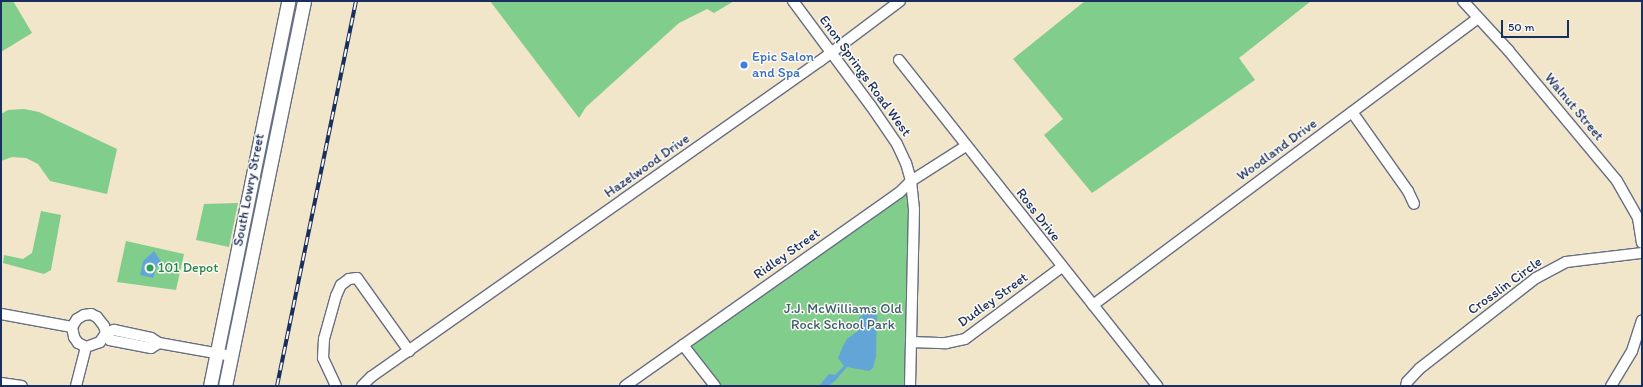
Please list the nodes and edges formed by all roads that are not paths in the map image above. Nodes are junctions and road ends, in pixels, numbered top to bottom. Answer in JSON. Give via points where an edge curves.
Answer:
{"nodes":[{"id":1,"x":288,"y":1,"type":"edge"},
{"id":2,"x":304,"y":1,"type":"edge"},
{"id":3,"x":793,"y":1,"type":"edge"},
{"id":4,"x":900,"y":1,"type":"edge"},
{"id":5,"x":1463,"y":1,"type":"edge"},
{"id":6,"x":1478,"y":18,"type":"junction"},
{"id":7,"x":832,"y":52,"type":"junction"},
{"id":8,"x":899,"y":60,"type":"dead end"},
{"id":9,"x":1352,"y":112,"type":"junction"},
{"id":10,"x":966,"y":146,"type":"junction"},
{"id":11,"x":911,"y":181,"type":"junction"},
{"id":12,"x":1414,"y":204,"type":"dead end"},
{"id":13,"x":1640,"y":217,"type":"edge"},
{"id":14,"x":1642,"y":243,"type":"edge"},
{"id":15,"x":1642,"y":253,"type":"edge"},
{"id":16,"x":1062,"y":267,"type":"junction"},
{"id":17,"x":1093,"y":305,"type":"junction"},
{"id":18,"x":1,"y":314,"type":"edge"},
{"id":19,"x":1642,"y":321,"type":"edge"},
{"id":20,"x":72,"y":327,"type":"junction"},
{"id":21,"x":107,"y":334,"type":"junction"},
{"id":22,"x":911,"y":342,"type":"junction"},
{"id":23,"x":683,"y":345,"type":"junction"},
{"id":24,"x":86,"y":347,"type":"junction"},
{"id":25,"x":409,"y":351,"type":"junction"},
{"id":26,"x":217,"y":353,"type":"junction"},
{"id":27,"x":231,"y":356,"type":"junction"},
{"id":28,"x":1,"y":383,"type":"edge"},
{"id":29,"x":22,"y":386,"type":"edge"},
{"id":30,"x":76,"y":386,"type":"edge"},
{"id":31,"x":210,"y":386,"type":"edge"},
{"id":32,"x":225,"y":386,"type":"edge"},
{"id":33,"x":336,"y":386,"type":"edge"},
{"id":34,"x":362,"y":386,"type":"edge"},
{"id":35,"x":625,"y":386,"type":"edge"},
{"id":36,"x":715,"y":386,"type":"edge"},
{"id":37,"x":910,"y":386,"type":"edge"},
{"id":38,"x":1157,"y":386,"type":"edge"},
{"id":39,"x":1406,"y":386,"type":"edge"},
{"id":40,"x":1611,"y":386,"type":"edge"}],
"edges":[{"from":1,"to":26,"type":"main road"},
{"from":2,"to":27,"type":"main road","name":"South Lowry Street"},
{"from":3,"to":7,"type":"street","name":"Enon Springs Road West"},
{"from":4,"to":7,"type":"street","name":"Hazelwood Drive"},
{"from":5,"to":6,"type":"street","name":"Walnut Street"},
{"from":6,"to":9,"type":"street","name":"Woodland Drive"},
{"from":6,"to":13,"type":"street","name":"Walnut Street","via":[[1590,146]]},
{"from":7,"to":11,"type":"street","name":"Enon Springs Road West","via":[[897,144]]},
{"from":7,"to":25,"type":"street","name":"Hazelwood Drive"},
{"from":8,"to":10,"type":"street","name":"Ross Drive"},
{"from":9,"to":12,"type":"street","via":[[1408,191]]},
{"from":9,"to":17,"type":"street","name":"Woodland Drive"},
{"from":10,"to":11,"type":"street","name":"Ridley Street"},
{"from":10,"to":16,"type":"street","name":"Ross Drive"},
{"from":11,"to":22,"type":"street","name":"Enon Springs Road West","via":[[914,209]]},
{"from":11,"to":23,"type":"street","name":"Ridley Street","via":[[899,193]]},
{"from":13,"to":14,"type":"street","name":"Walnut Street"},
{"from":15,"to":39,"type":"street","name":"Crosslin Circle","via":[[1566,262],[1536,278],[1419,369]]},
{"from":16,"to":17,"type":"street","name":"Ross Drive"},
{"from":16,"to":22,"type":"street","name":"Dudley Street","via":[[965,338],[946,343]]},
{"from":17,"to":38,"type":"street","name":"Ross Drive"},
{"from":18,"to":20,"type":"street"},
{"from":19,"to":40,"type":"street","via":[[1632,351]]},
{"from":20,"to":21,"type":"street","via":[[77,319],[91,314],[97,317]]},
{"from":20,"to":24,"type":"street","via":[[78,343]]},
{"from":21,"to":24,"type":"street","via":[[100,342]]},
{"from":21,"to":26,"type":"street","via":[[114,330],[151,338],[160,343]]},
{"from":22,"to":37,"type":"street","name":"Enon Springs Road West"},
{"from":23,"to":35,"type":"street","name":"Ridley Street"},
{"from":23,"to":36,"type":"street"},
{"from":24,"to":30,"type":"street"},
{"from":25,"to":33,"type":"street","via":[[357,278],[349,279],[341,285],[336,296],[324,338],[323,358]]},
{"from":25,"to":34,"type":"street","name":"Hazelwood Drive"},
{"from":26,"to":27,"type":"street"},
{"from":26,"to":31,"type":"main road"},
{"from":27,"to":32,"type":"main road","name":"South Lowry Street"},
{"from":28,"to":29,"type":"street"}]}
